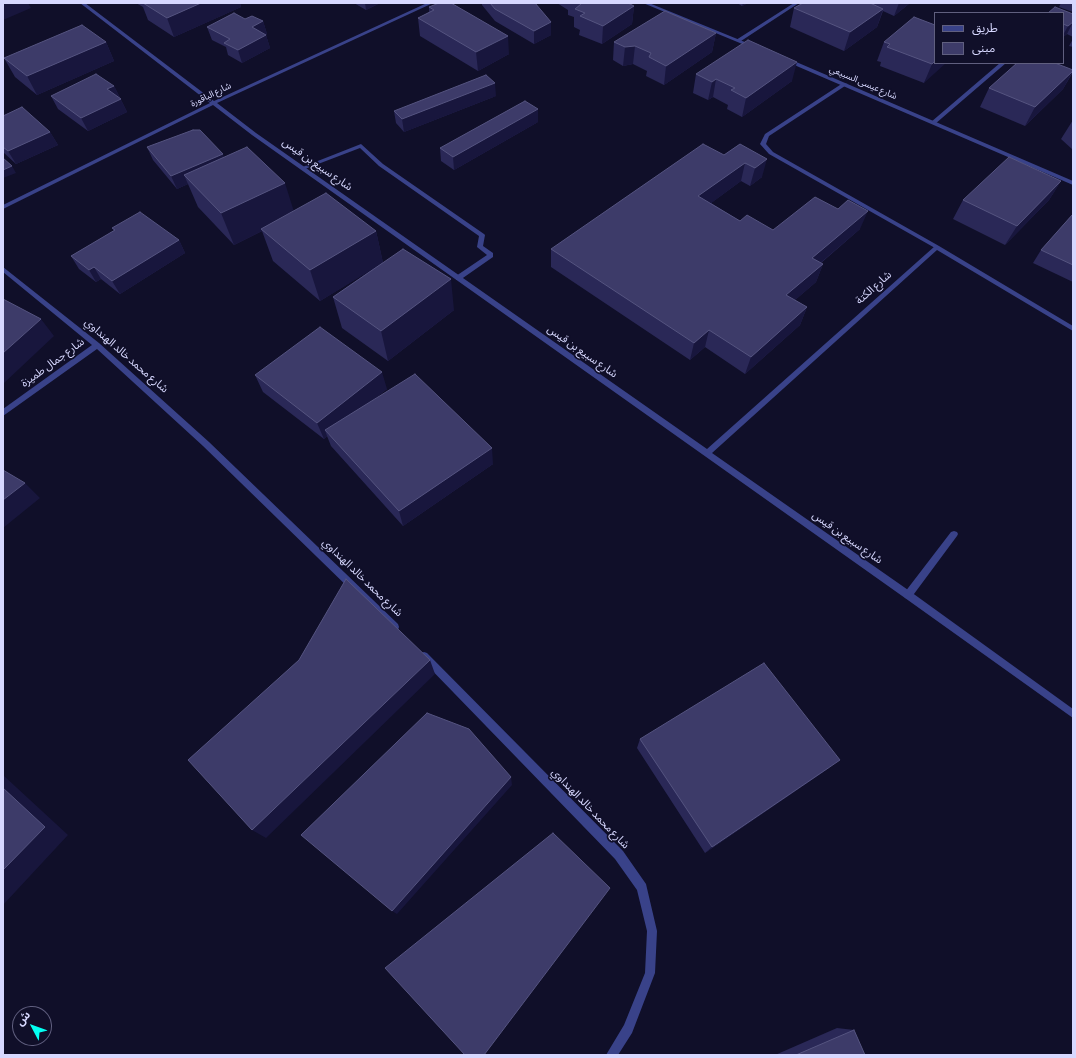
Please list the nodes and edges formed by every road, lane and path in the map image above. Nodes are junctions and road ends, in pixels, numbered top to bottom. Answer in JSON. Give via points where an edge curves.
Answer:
{"nodes":[{"id":1,"x":82,"y":3,"type":"edge"},
{"id":2,"x":431,"y":3,"type":"edge"},
{"id":3,"x":645,"y":3,"type":"edge"},
{"id":4,"x":796,"y":3,"type":"edge"},
{"id":5,"x":739,"y":40,"type":"junction"},
{"id":6,"x":760,"y":49,"type":"edge"},
{"id":7,"x":781,"y":58,"type":"edge"},
{"id":8,"x":1001,"y":64,"type":"edge"},
{"id":9,"x":845,"y":84,"type":"junction"},
{"id":10,"x":214,"y":103,"type":"junction"},
{"id":11,"x":933,"y":123,"type":"junction"},
{"id":12,"x":303,"y":168,"type":"junction"},
{"id":13,"x":1073,"y":183,"type":"edge"},
{"id":14,"x":3,"y":207,"type":"edge"},
{"id":15,"x":937,"y":247,"type":"junction"},
{"id":16,"x":3,"y":268,"type":"edge"},
{"id":17,"x":458,"y":278,"type":"junction"},
{"id":18,"x":1073,"y":329,"type":"edge"},
{"id":19,"x":97,"y":345,"type":"junction"},
{"id":20,"x":3,"y":413,"type":"edge"},
{"id":21,"x":707,"y":453,"type":"junction"},
{"id":22,"x":954,"y":534,"type":"dead end"},
{"id":23,"x":908,"y":595,"type":"junction"},
{"id":24,"x":404,"y":636,"type":"edge"},
{"id":25,"x":415,"y":647,"type":"edge"},
{"id":26,"x":1073,"y":714,"type":"edge"},
{"id":27,"x":612,"y":1055,"type":"edge"}],
"edges":[{"from":1,"to":10,"type":"street","name":"شارع سبيع بن قيس"},
{"from":2,"to":10,"type":"street","name":"شارع الباقورة"},
{"from":3,"to":5,"type":"street"},
{"from":4,"to":5,"type":"street"},
{"from":5,"to":6,"type":"street"},
{"from":7,"to":9,"type":"street","name":"شارع عيسى السبيعي"},
{"from":8,"to":11,"type":"street"},
{"from":9,"to":11,"type":"street","name":"شارع عيسى السبيعي"},
{"from":9,"to":15,"type":"street","via":[[767,135],[763,144],[771,153]]},
{"from":10,"to":12,"type":"street","name":"شارع سبيع بن قيس"},
{"from":10,"to":14,"type":"street","name":"شارع الباقورة"},
{"from":11,"to":13,"type":"street","name":"شارع عيسى السبيعي"},
{"from":12,"to":17,"type":"street","name":"شارع سبيع بن قيس"},
{"from":12,"to":17,"type":"street","via":[[361,146],[381,165],[482,235],[480,247],[491,255]]},
{"from":15,"to":18,"type":"street"},
{"from":15,"to":21,"type":"street","name":"شارع الكتة"},
{"from":16,"to":19,"type":"street","name":"شارع محمد خالد الهنداوي"},
{"from":17,"to":21,"type":"street","name":"شارع سبيع بن قيس"},
{"from":19,"to":20,"type":"street","name":"شارع جمال طميزة"},
{"from":19,"to":24,"type":"street","name":"شارع محمد خالد الهنداوي","via":[[206,444]]},
{"from":21,"to":23,"type":"street","name":"شارع سبيع بن قيس"},
{"from":22,"to":23,"type":"street"},
{"from":23,"to":26,"type":"street","name":"شارع سبيع بن قيس"},
{"from":25,"to":27,"type":"street","name":"شارع محمد خالد الهنداوي","via":[[619,855],[642,888],[652,931],[650,973],[628,1029]]}]}
